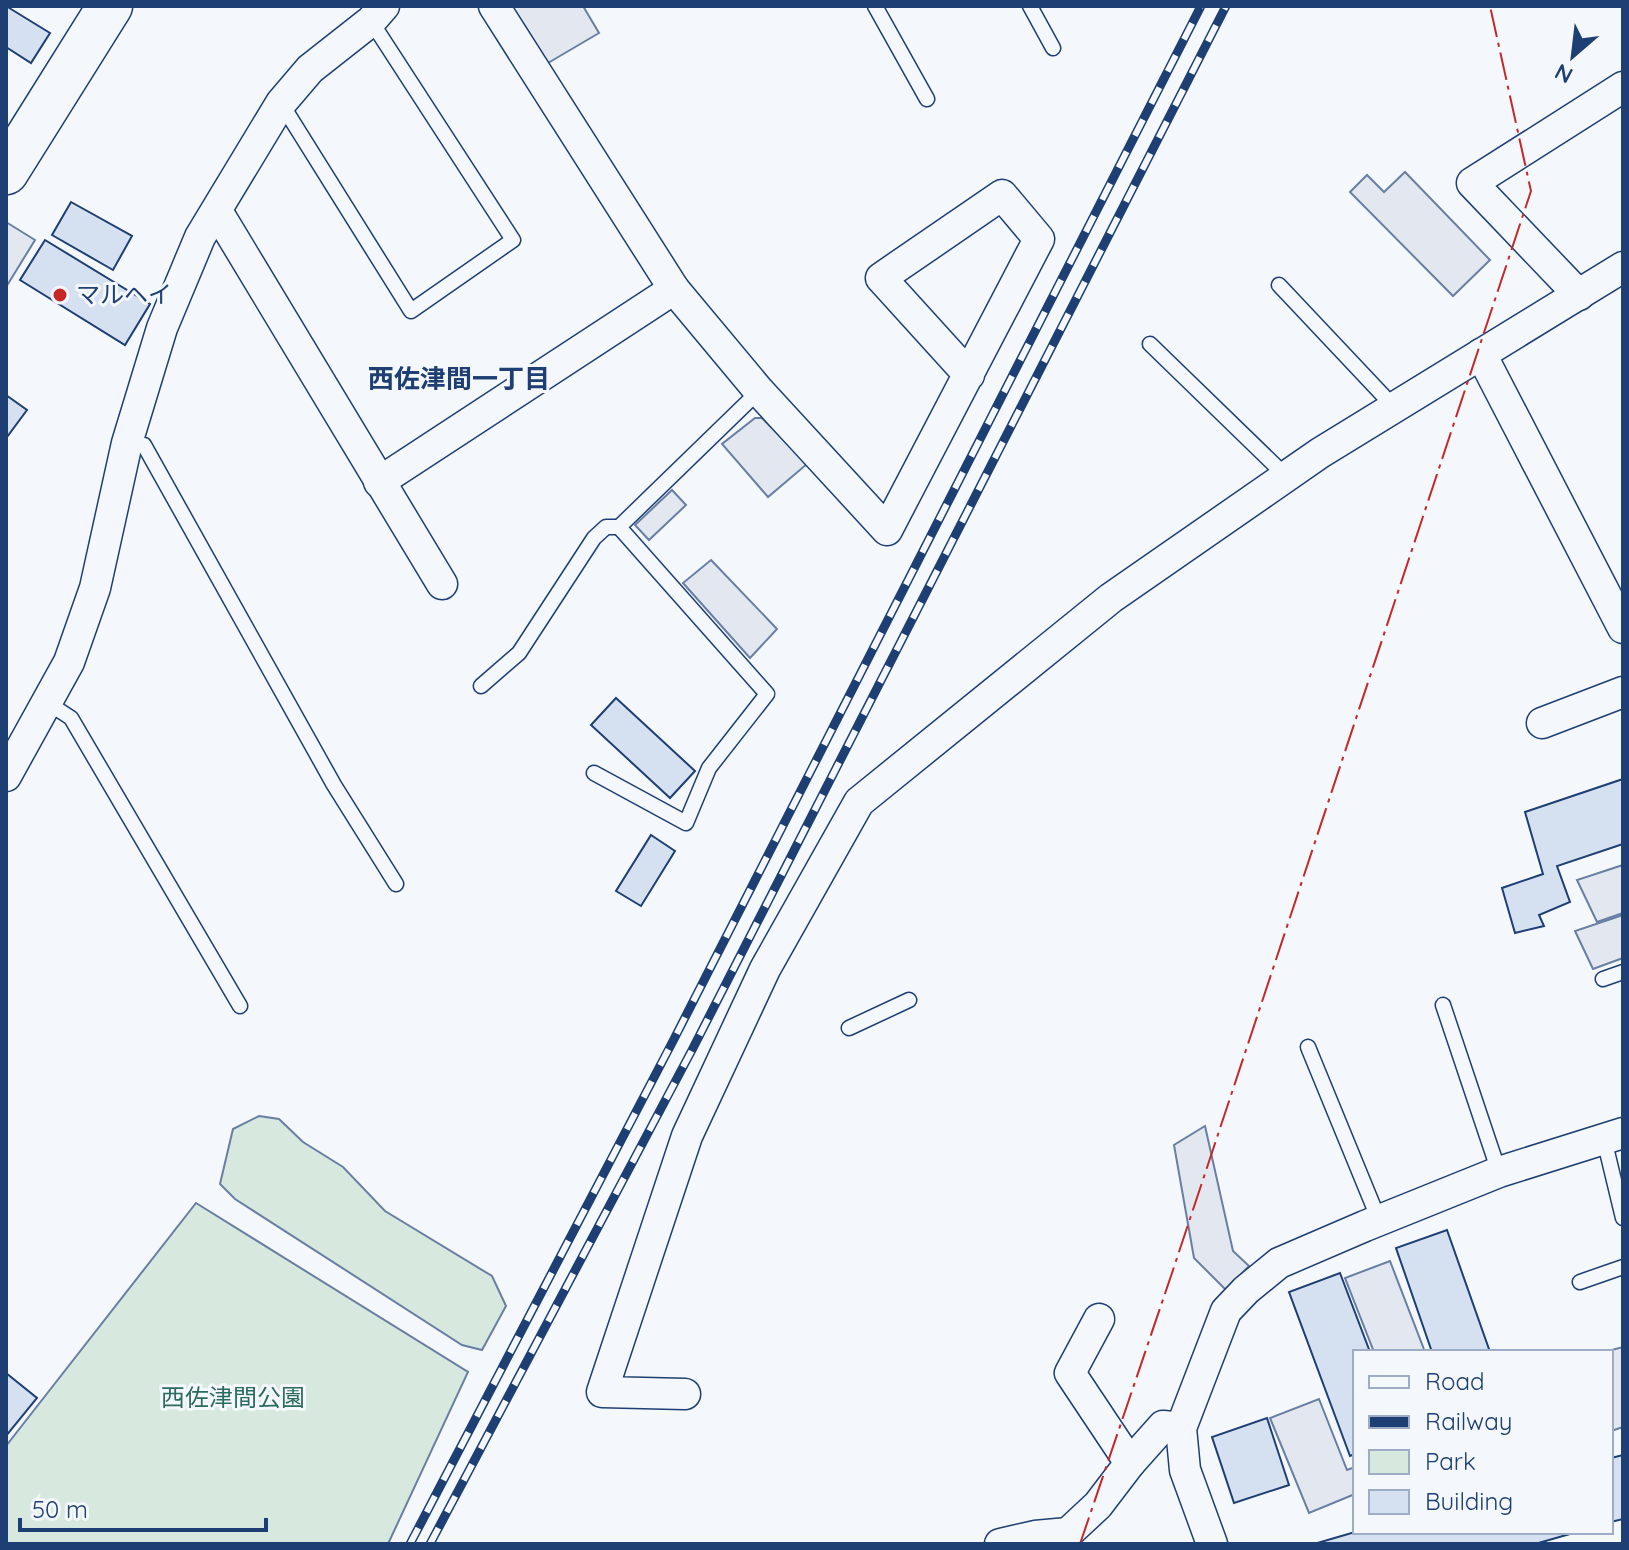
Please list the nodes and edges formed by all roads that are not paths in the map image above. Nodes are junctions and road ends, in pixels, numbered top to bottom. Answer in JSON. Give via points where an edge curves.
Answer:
{"nodes":[{"id":1,"x":110,"y":6,"type":"edge"},
{"id":2,"x":494,"y":6,"type":"edge"},
{"id":3,"x":875,"y":6,"type":"edge"},
{"id":4,"x":1030,"y":6,"type":"edge"},
{"id":5,"x":378,"y":14,"type":"edge"},
{"id":6,"x":1053,"y":48,"type":"dead end"},
{"id":7,"x":1623,"y":87,"type":"edge"},
{"id":8,"x":927,"y":99,"type":"dead end"},
{"id":9,"x":281,"y":103,"type":"junction"},
{"id":10,"x":6,"y":172,"type":"edge"},
{"id":11,"x":217,"y":211,"type":"junction"},
{"id":12,"x":1623,"y":267,"type":"edge"},
{"id":13,"x":1279,"y":285,"type":"dead end"},
{"id":14,"x":674,"y":289,"type":"junction"},
{"id":15,"x":1579,"y":295,"type":"junction"},
{"id":16,"x":1150,"y":344,"type":"dead end"},
{"id":17,"x":1481,"y":354,"type":"junction"},
{"id":18,"x":969,"y":375,"type":"junction"},
{"id":19,"x":759,"y":391,"type":"junction"},
{"id":20,"x":1394,"y":407,"type":"junction"},
{"id":21,"x":127,"y":443,"type":"junction"},
{"id":22,"x":1286,"y":476,"type":"junction"},
{"id":23,"x":379,"y":482,"type":"junction"},
{"id":24,"x":619,"y":527,"type":"junction"},
{"id":25,"x":442,"y":584,"type":"dead end"},
{"id":26,"x":1623,"y":628,"type":"edge"},
{"id":27,"x":481,"y":686,"type":"dead end"},
{"id":28,"x":1623,"y":692,"type":"edge"},
{"id":29,"x":48,"y":703,"type":"junction"},
{"id":30,"x":1542,"y":723,"type":"dead end"},
{"id":31,"x":594,"y":773,"type":"dead end"},
{"id":32,"x":6,"y":776,"type":"edge"},
{"id":33,"x":396,"y":884,"type":"dead end"},
{"id":34,"x":1623,"y":972,"type":"edge"},
{"id":35,"x":1603,"y":979,"type":"dead end"},
{"id":36,"x":909,"y":1000,"type":"dead end"},
{"id":37,"x":1443,"y":1005,"type":"dead end"},
{"id":38,"x":240,"y":1006,"type":"dead end"},
{"id":39,"x":849,"y":1028,"type":"dead end"},
{"id":40,"x":1308,"y":1047,"type":"dead end"},
{"id":41,"x":1614,"y":1136,"type":"edge"},
{"id":42,"x":1499,"y":1172,"type":"junction"},
{"id":43,"x":1623,"y":1218,"type":"edge"},
{"id":44,"x":1379,"y":1220,"type":"junction"},
{"id":45,"x":1623,"y":1267,"type":"edge"},
{"id":46,"x":1580,"y":1282,"type":"dead end"},
{"id":47,"x":1099,"y":1319,"type":"dead end"},
{"id":48,"x":685,"y":1394,"type":"dead end"},
{"id":49,"x":1181,"y":1428,"type":"junction"},
{"id":50,"x":1130,"y":1463,"type":"junction"},
{"id":51,"x":1066,"y":1538,"type":"edge"},
{"id":52,"x":1000,"y":1544,"type":"edge"},
{"id":53,"x":1212,"y":1544,"type":"edge"}],
"edges":[{"from":1,"to":10,"type":"main road"},
{"from":2,"to":14,"type":"street"},
{"from":3,"to":8,"type":"lane"},
{"from":4,"to":6,"type":"lane"},
{"from":5,"to":9,"type":"street","via":[[310,69]]},
{"from":5,"to":9,"type":"lane","via":[[513,240],[411,311]]},
{"from":7,"to":15,"type":"street","via":[[1472,183]]},
{"from":9,"to":11,"type":"street"},
{"from":11,"to":21,"type":"street","via":[[200,237],[162,328]]},
{"from":11,"to":23,"type":"street"},
{"from":12,"to":15,"type":"street"},
{"from":13,"to":20,"type":"lane"},
{"from":14,"to":19,"type":"street"},
{"from":14,"to":23,"type":"street"},
{"from":15,"to":17,"type":"street"},
{"from":16,"to":22,"type":"lane"},
{"from":17,"to":20,"type":"street"},
{"from":17,"to":26,"type":"street"},
{"from":18,"to":18,"type":"street","via":[[1039,239],[1002,195],[881,278]]},
{"from":18,"to":19,"type":"street","via":[[887,530]]},
{"from":19,"to":24,"type":"lane"},
{"from":20,"to":22,"type":"street"},
{"from":21,"to":29,"type":"street","via":[[95,588]]},
{"from":21,"to":33,"type":"lane","via":[[144,445],[334,785]]},
{"from":22,"to":48,"type":"street","via":[[1111,598],[859,802],[765,969],[687,1136],[602,1392]]},
{"from":23,"to":25,"type":"street"},
{"from":24,"to":27,"type":"lane","via":[[606,527],[594,538],[519,653]]},
{"from":24,"to":31,"type":"lane","via":[[767,694],[709,768],[686,823]]},
{"from":28,"to":30,"type":"street"},
{"from":29,"to":32,"type":"street"},
{"from":29,"to":38,"type":"lane","via":[[71,718]]},
{"from":34,"to":35,"type":"lane"},
{"from":36,"to":39,"type":"lane"},
{"from":37,"to":42,"type":"lane"},
{"from":40,"to":44,"type":"lane"},
{"from":41,"to":42,"type":"street"},
{"from":41,"to":43,"type":"lane"},
{"from":42,"to":44,"type":"street"},
{"from":44,"to":49,"type":"street","via":[[1279,1263],[1226,1311]]},
{"from":45,"to":46,"type":"lane"},
{"from":47,"to":50,"type":"street","via":[[1070,1373]]},
{"from":49,"to":50,"type":"street","via":[[1163,1426]]},
{"from":49,"to":53,"type":"street","via":[[1185,1470]]},
{"from":50,"to":51,"type":"street"},
{"from":51,"to":52,"type":"street","via":[[1035,1536]]}]}
